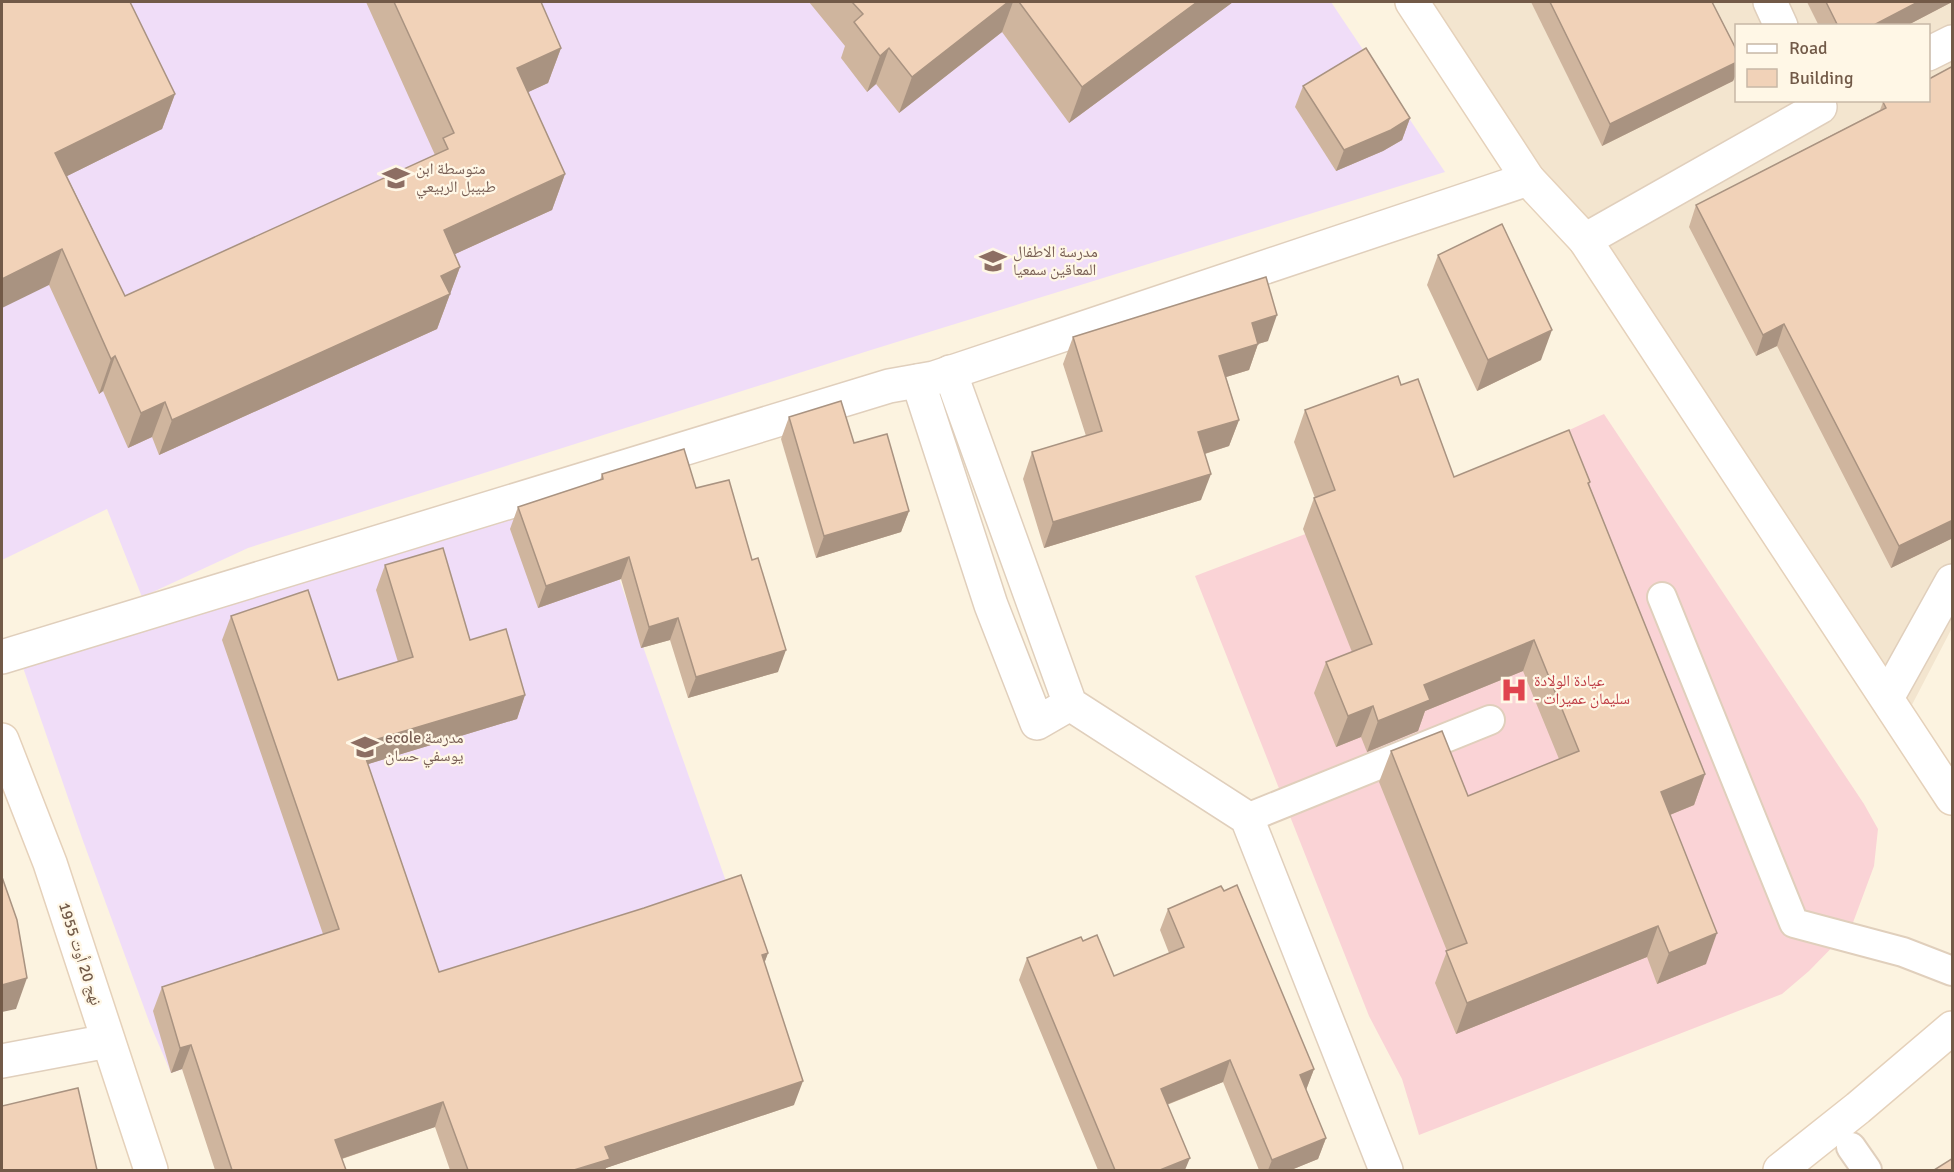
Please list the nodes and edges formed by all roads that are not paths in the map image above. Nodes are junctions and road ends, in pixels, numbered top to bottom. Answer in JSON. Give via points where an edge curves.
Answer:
{"nodes":[{"id":1,"x":1770,"y":2,"type":"edge"},
{"id":2,"x":1420,"y":4,"type":"edge"},
{"id":3,"x":1780,"y":24,"type":"edge"},
{"id":4,"x":1953,"y":42,"type":"edge"},
{"id":5,"x":1930,"y":54,"type":"edge"},
{"id":6,"x":1823,"y":103,"type":"edge"},
{"id":7,"x":1528,"y":179,"type":"junction"},
{"id":8,"x":1585,"y":240,"type":"junction"},
{"id":9,"x":950,"y":372,"type":"junction"},
{"id":10,"x":918,"y":381,"type":"junction"},
{"id":11,"x":1953,"y":581,"type":"edge"},
{"id":12,"x":1662,"y":597,"type":"dead end"},
{"id":13,"x":2,"y":657,"type":"edge"},
{"id":14,"x":1887,"y":698,"type":"junction"},
{"id":15,"x":1070,"y":704,"type":"junction"},
{"id":16,"x":1490,"y":720,"type":"dead end"},
{"id":17,"x":2,"y":740,"type":"edge"},
{"id":18,"x":1953,"y":798,"type":"edge"},
{"id":19,"x":1247,"y":818,"type":"junction"},
{"id":20,"x":1953,"y":971,"type":"edge"},
{"id":21,"x":1953,"y":1028,"type":"edge"},
{"id":22,"x":108,"y":1041,"type":"junction"},
{"id":23,"x":2,"y":1061,"type":"edge"},
{"id":24,"x":1851,"y":1147,"type":"dead end"},
{"id":25,"x":151,"y":1170,"type":"edge"},
{"id":26,"x":1386,"y":1170,"type":"edge"},
{"id":27,"x":1780,"y":1170,"type":"edge"},
{"id":28,"x":1867,"y":1170,"type":"edge"}],
"edges":[{"from":1,"to":3,"type":"street"},
{"from":2,"to":7,"type":"street"},
{"from":4,"to":5,"type":"street"},
{"from":6,"to":8,"type":"street"},
{"from":7,"to":8,"type":"street"},
{"from":7,"to":9,"type":"street"},
{"from":8,"to":14,"type":"street"},
{"from":9,"to":10,"type":"street"},
{"from":9,"to":15,"type":"street"},
{"from":10,"to":13,"type":"street","via":[[890,386]]},
{"from":10,"to":15,"type":"street","via":[[991,604],[1037,723]]},
{"from":11,"to":14,"type":"street"},
{"from":12,"to":20,"type":"lane","via":[[1794,923],[1903,952]]},
{"from":14,"to":18,"type":"street"},
{"from":15,"to":19,"type":"street"},
{"from":16,"to":19,"type":"lane"},
{"from":17,"to":22,"type":"street","name":"نهج 20 أوت 1955","via":[[50,863]]},
{"from":19,"to":26,"type":"street"},
{"from":21,"to":27,"type":"street"},
{"from":22,"to":23,"type":"street"},
{"from":22,"to":25,"type":"street","name":"نهج 20 أوت 1955"},
{"from":24,"to":28,"type":"lane"}]}
